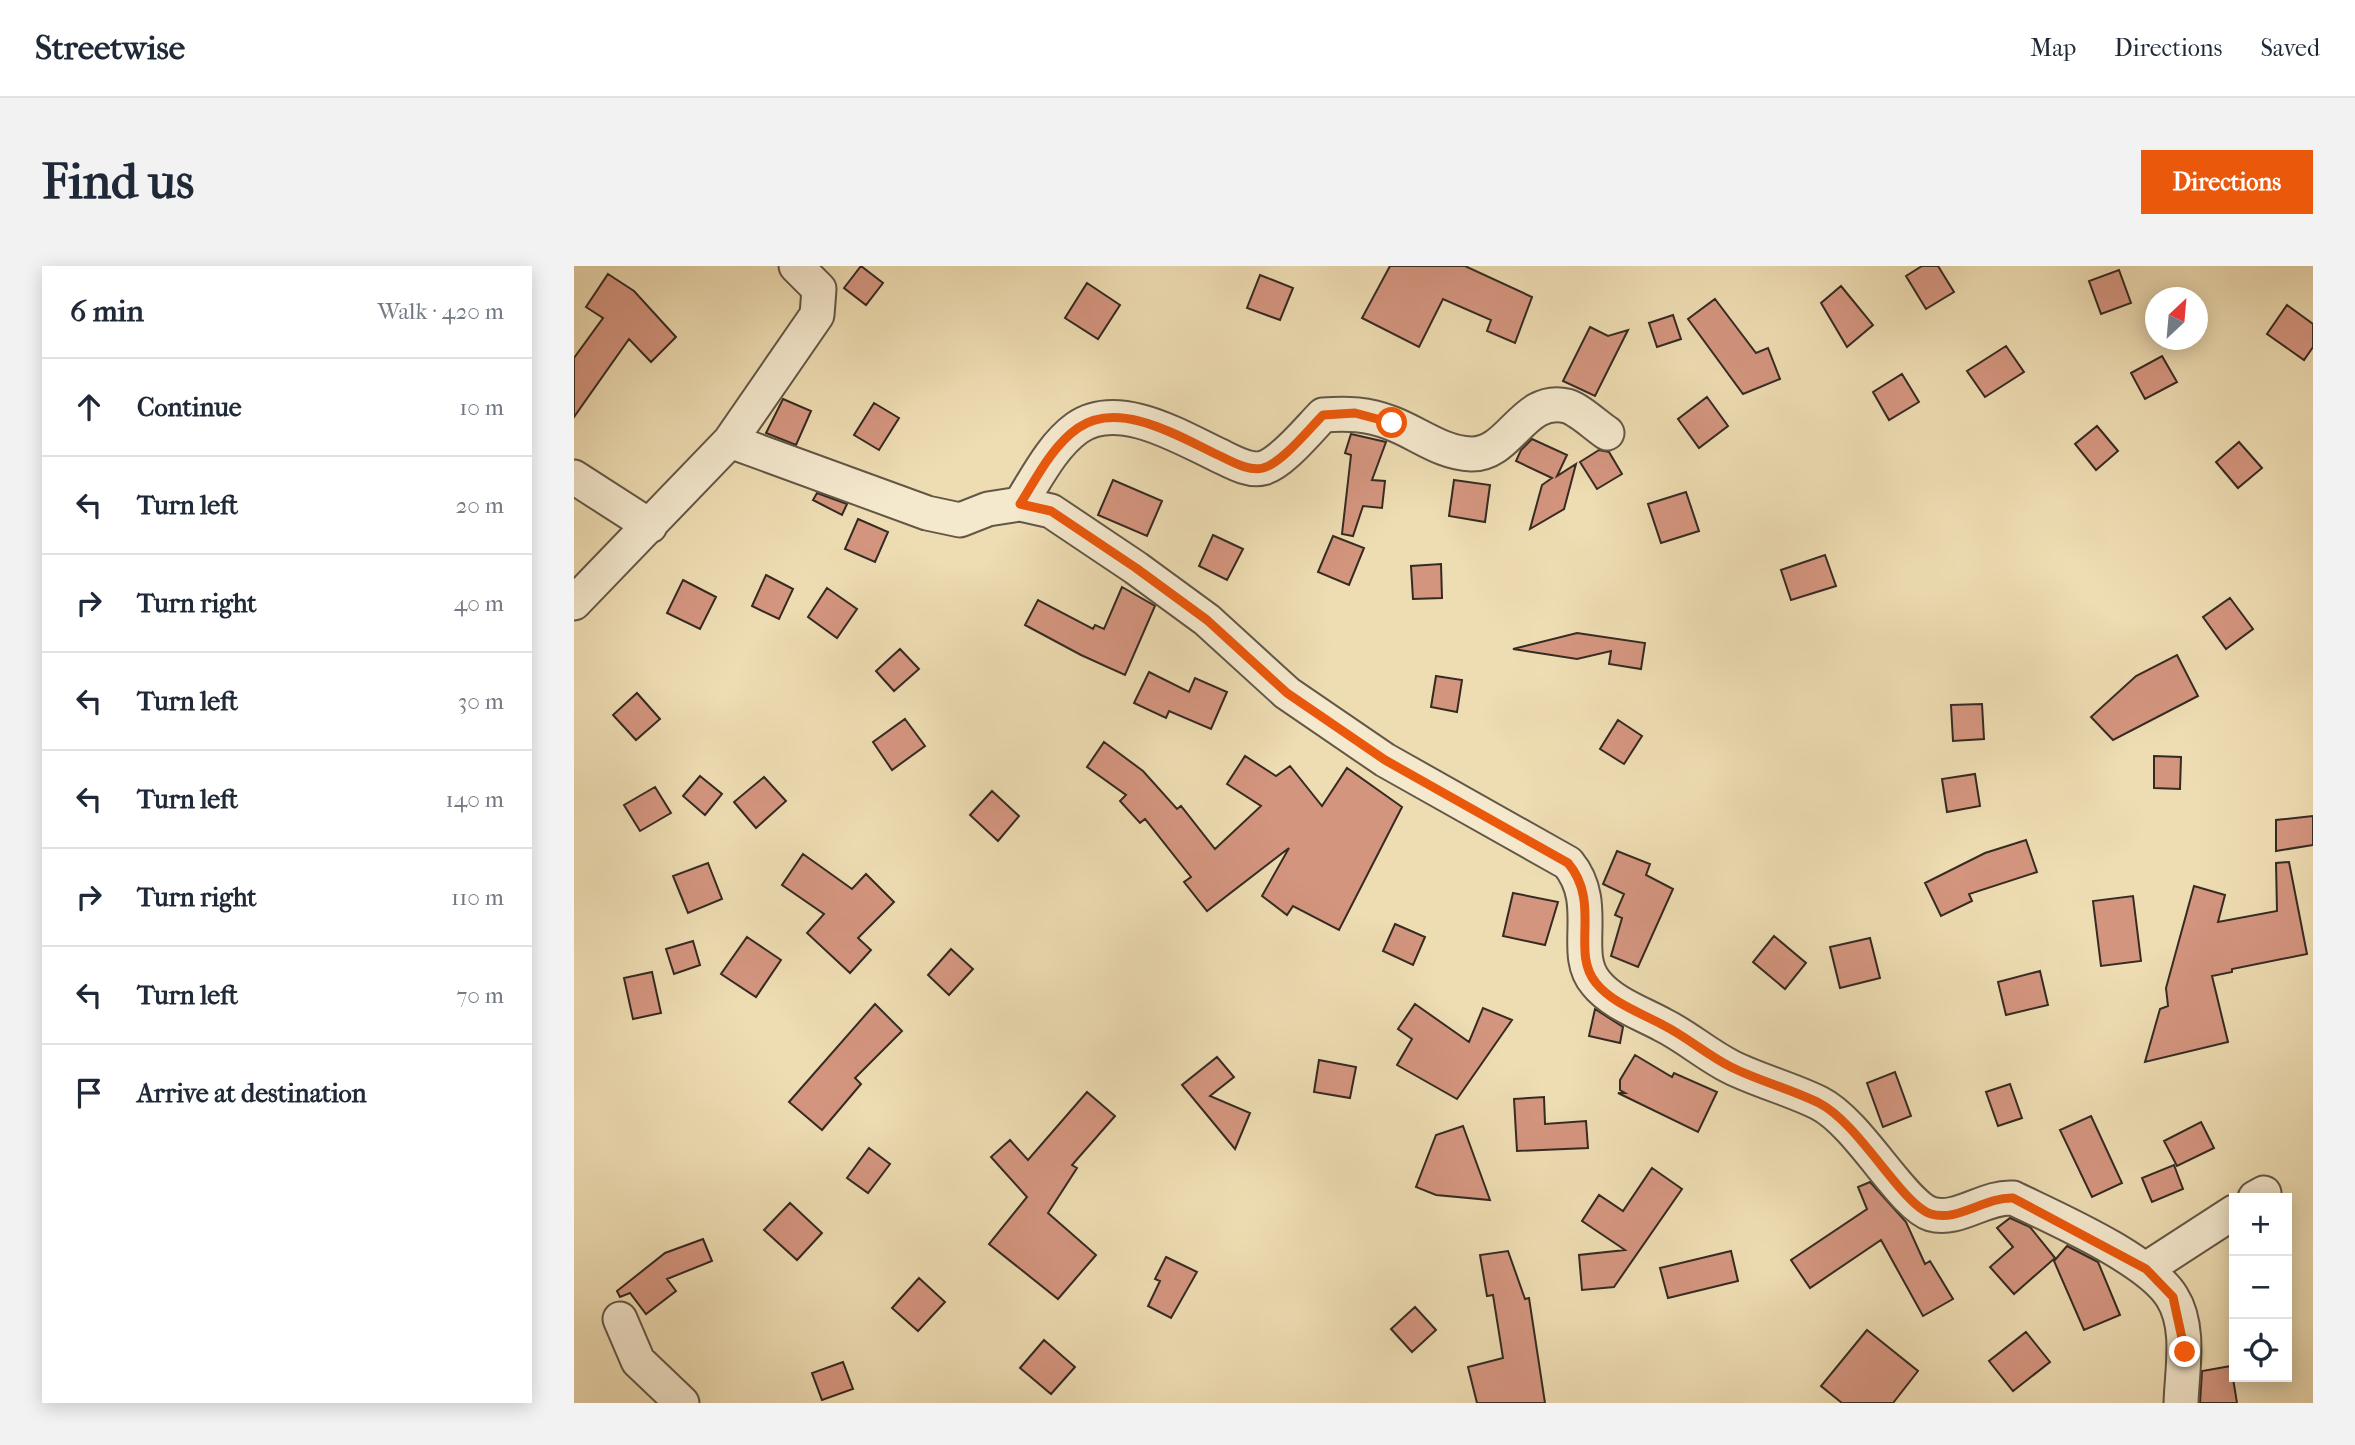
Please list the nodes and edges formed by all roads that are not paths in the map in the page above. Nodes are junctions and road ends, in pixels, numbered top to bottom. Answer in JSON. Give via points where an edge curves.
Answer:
{"nodes":[{"id":1,"x":796,"y":266,"type":"edge"},
{"id":2,"x":1607,"y":433,"type":"dead end"},
{"id":3,"x":730,"y":441,"type":"junction"},
{"id":4,"x":574,"y":477,"type":"edge"},
{"id":5,"x":1020,"y":504,"type":"junction"},
{"id":6,"x":650,"y":526,"type":"junction"},
{"id":7,"x":574,"y":603,"type":"edge"},
{"id":8,"x":2229,"y":1215,"type":"edge"},
{"id":9,"x":2146,"y":1269,"type":"junction"},
{"id":10,"x":620,"y":1319,"type":"dead end"},
{"id":11,"x":682,"y":1403,"type":"edge"},
{"id":12,"x":2182,"y":1403,"type":"edge"}],
"edges":[{"from":1,"to":3,"type":"street","via":[[819,289],[817,315]]},
{"from":2,"to":5,"type":"street","via":[[1569,406],[1547,404],[1522,420],[1504,442],[1473,454],[1428,443],[1392,423],[1355,413],[1323,415],[1275,463],[1262,469],[1245,467],[1163,429],[1130,419],[1104,418],[1078,427],[1048,459]]},
{"from":3,"to":5,"type":"street","via":[[938,516],[960,520]]},
{"from":3,"to":6,"type":"street"},
{"from":4,"to":6,"type":"street"},
{"from":5,"to":9,"type":"street","via":[[1051,511],[1136,568],[1207,620],[1287,693],[1385,760],[1568,863],[1579,876],[1585,895],[1586,965],[1595,982],[1612,998],[1729,1066],[1821,1103],[1865,1142],[1916,1205],[1932,1214],[1953,1214],[1996,1197],[2013,1198]]},
{"from":6,"to":7,"type":"street"},
{"from":8,"to":9,"type":"street"},
{"from":9,"to":12,"type":"street","via":[[2173,1297],[2185,1352]]},
{"from":10,"to":11,"type":"street","via":[[638,1362]]}]}
